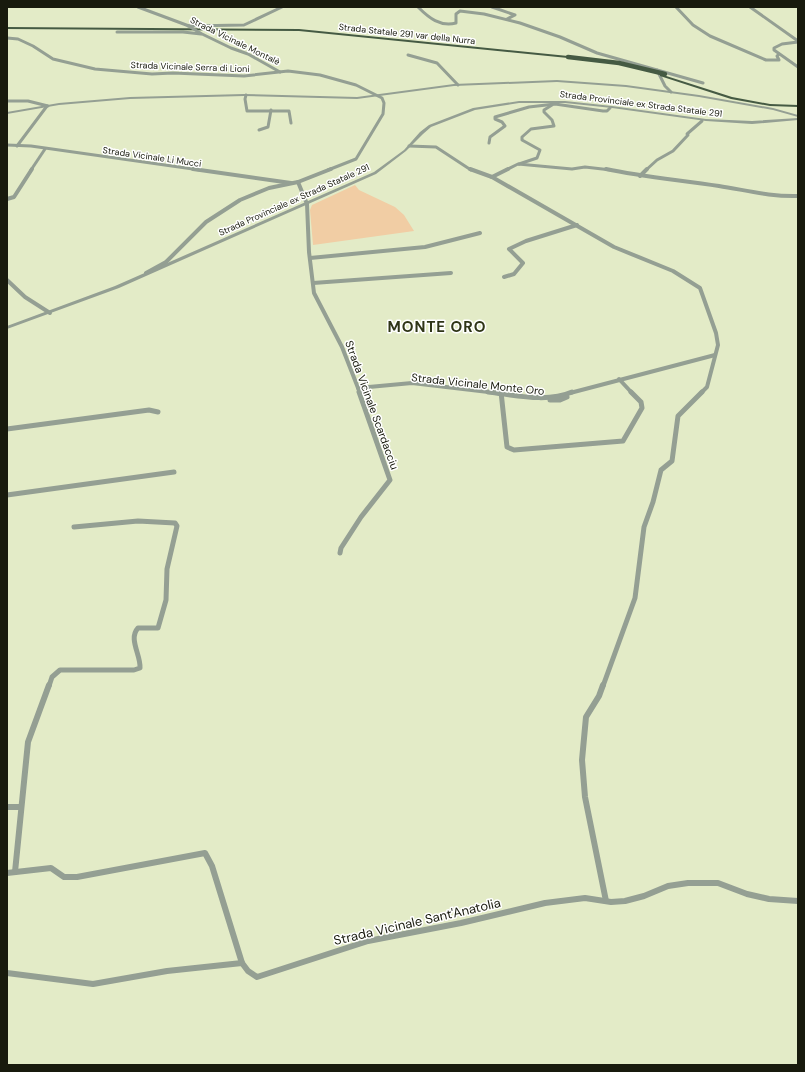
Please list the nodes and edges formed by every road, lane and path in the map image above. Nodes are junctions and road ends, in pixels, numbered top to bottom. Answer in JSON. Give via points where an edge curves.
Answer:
{"nodes":[{"id":1,"x":138,"y":7,"type":"edge"},
{"id":2,"x":282,"y":7,"type":"edge"},
{"id":3,"x":418,"y":7,"type":"edge"},
{"id":4,"x":492,"y":7,"type":"edge"},
{"id":5,"x":676,"y":7,"type":"edge"},
{"id":6,"x":750,"y":7,"type":"edge"},
{"id":7,"x":507,"y":19,"type":"junction"},
{"id":8,"x":189,"y":26,"type":"junction"},
{"id":9,"x":7,"y":29,"type":"edge"},
{"id":10,"x":116,"y":32,"type":"dead end"},
{"id":11,"x":201,"y":34,"type":"junction"},
{"id":12,"x":7,"y":38,"type":"edge"},
{"id":13,"x":798,"y":42,"type":"edge"},
{"id":14,"x":779,"y":54,"type":"junction"},
{"id":15,"x":408,"y":55,"type":"dead end"},
{"id":16,"x":798,"y":67,"type":"edge"},
{"id":17,"x":657,"y":70,"type":"junction"},
{"id":18,"x":280,"y":72,"type":"junction"},
{"id":19,"x":664,"y":75,"type":"junction"},
{"id":20,"x":703,"y":83,"type":"dead end"},
{"id":21,"x":458,"y":84,"type":"junction"},
{"id":22,"x":671,"y":92,"type":"junction"},
{"id":23,"x":246,"y":95,"type":"junction"},
{"id":24,"x":375,"y":95,"type":"junction"},
{"id":25,"x":7,"y":101,"type":"edge"},
{"id":26,"x":555,"y":104,"type":"junction"},
{"id":27,"x":48,"y":106,"type":"junction"},
{"id":28,"x":798,"y":106,"type":"edge"},
{"id":29,"x":610,"y":108,"type":"junction"},
{"id":30,"x":271,"y":110,"type":"junction"},
{"id":31,"x":7,"y":113,"type":"edge"},
{"id":32,"x":789,"y":115,"type":"junction"},
{"id":33,"x":797,"y":118,"type":"edge"},
{"id":34,"x":702,"y":121,"type":"junction"},
{"id":35,"x":780,"y":122,"type":"junction"},
{"id":36,"x":291,"y":123,"type":"dead end"},
{"id":37,"x":259,"y":130,"type":"dead end"},
{"id":38,"x":489,"y":144,"type":"dead end"},
{"id":39,"x":7,"y":145,"type":"edge"},
{"id":40,"x":17,"y":146,"type":"junction"},
{"id":41,"x":409,"y":146,"type":"junction"},
{"id":42,"x":45,"y":148,"type":"junction"},
{"id":43,"x":518,"y":164,"type":"junction"},
{"id":44,"x":640,"y":176,"type":"junction"},
{"id":45,"x":492,"y":177,"type":"junction"},
{"id":46,"x":296,"y":183,"type":"junction"},
{"id":47,"x":798,"y":196,"type":"edge"},
{"id":48,"x":7,"y":199,"type":"edge"},
{"id":49,"x":307,"y":204,"type":"junction"},
{"id":50,"x":577,"y":225,"type":"junction"},
{"id":51,"x":480,"y":233,"type":"dead end"},
{"id":52,"x":310,"y":258,"type":"junction"},
{"id":53,"x":451,"y":273,"type":"dead end"},
{"id":54,"x":504,"y":277,"type":"dead end"},
{"id":55,"x":137,"y":278,"type":"junction"},
{"id":56,"x":7,"y":280,"type":"edge"},
{"id":57,"x":313,"y":283,"type":"junction"},
{"id":58,"x":50,"y":314,"type":"junction"},
{"id":59,"x":7,"y":328,"type":"edge"},
{"id":60,"x":715,"y":355,"type":"junction"},
{"id":61,"x":619,"y":379,"type":"junction"},
{"id":62,"x":358,"y":389,"type":"junction"},
{"id":63,"x":501,"y":393,"type":"junction"},
{"id":64,"x":158,"y":412,"type":"dead end"},
{"id":65,"x":7,"y":429,"type":"edge"},
{"id":66,"x":174,"y":472,"type":"dead end"},
{"id":67,"x":7,"y":495,"type":"edge"},
{"id":68,"x":74,"y":527,"type":"dead end"},
{"id":69,"x":340,"y":553,"type":"dead end"},
{"id":70,"x":20,"y":806,"type":"junction"},
{"id":71,"x":7,"y":807,"type":"edge"},
{"id":72,"x":15,"y":872,"type":"junction"},
{"id":73,"x":7,"y":873,"type":"edge"},
{"id":74,"x":606,"y":901,"type":"junction"},
{"id":75,"x":798,"y":901,"type":"edge"},
{"id":76,"x":242,"y":963,"type":"junction"},
{"id":77,"x":7,"y":973,"type":"edge"}],
"edges":[{"from":1,"to":8,"type":"street","name":"Strada Vicinale Montalè"},
{"from":2,"to":8,"type":"street","via":[[244,25]]},
{"from":3,"to":7,"type":"street","via":[[427,16],[443,25],[458,22],[456,14],[460,11]]},
{"from":4,"to":7,"type":"street","via":[[515,15]]},
{"from":5,"to":14,"type":"street","via":[[695,27],[728,44],[768,61],[779,60]]},
{"from":6,"to":13,"type":"street"},
{"from":7,"to":17,"type":"street","via":[[597,53]]},
{"from":8,"to":11,"type":"street","name":"Strada Vicinale Montalè","bridge":true},
{"from":9,"to":19,"type":"highway","name":"Strada Statale 291 var della Nurra","bridge":true,"via":[[313,32],[568,58]]},
{"from":10,"to":11,"type":"street"},
{"from":11,"to":18,"type":"street","name":"Strada Vicinale Montalè","via":[[248,54]]},
{"from":12,"to":18,"type":"street","name":"Strada Vicinale Serra di Lioni","via":[[18,39],[53,59],[95,69],[152,74],[249,76]]},
{"from":13,"to":14,"type":"street","via":[[776,46],[774,50]]},
{"from":14,"to":16,"type":"street"},
{"from":15,"to":21,"type":"street","via":[[437,63]]},
{"from":17,"to":20,"type":"street"},
{"from":17,"to":22,"type":"street"},
{"from":18,"to":24,"type":"street","name":"Strada Vicinale Serra di Lioni","via":[[320,75],[356,85]]},
{"from":19,"to":28,"type":"highway","name":"Strada Statale 291 var della Nurra","via":[[731,97]]},
{"from":19,"to":28,"type":"highway","name":"Strada Statale 291 var della Nurra","via":[[718,95],[770,105]]},
{"from":21,"to":22,"type":"street","via":[[557,81],[610,84]]},
{"from":21,"to":24,"type":"street"},
{"from":22,"to":32,"type":"street","via":[[767,108]]},
{"from":23,"to":24,"type":"street","via":[[349,98]]},
{"from":23,"to":27,"type":"street","via":[[130,98]]},
{"from":23,"to":30,"type":"street","via":[[247,110]]},
{"from":24,"to":46,"type":"street","via":[[382,98],[383,114],[356,159]]},
{"from":25,"to":27,"type":"street","via":[[20,100]]},
{"from":26,"to":29,"type":"street","via":[[603,111]]},
{"from":26,"to":38,"type":"street","via":[[529,107],[495,117],[505,126],[490,137]]},
{"from":26,"to":43,"type":"street","via":[[544,110],[554,126],[531,129],[522,137],[522,140],[540,150],[537,158]]},
{"from":27,"to":31,"type":"street"},
{"from":27,"to":40,"type":"street"},
{"from":29,"to":34,"type":"street","name":"Strada Provinciale ex Strada Statale 291"},
{"from":29,"to":41,"type":"street","name":"Strada Provinciale ex Strada Statale 291","via":[[558,102],[517,102],[490,106],[463,112],[430,126]]},
{"from":30,"to":36,"type":"street","via":[[290,111]]},
{"from":30,"to":37,"type":"street","via":[[268,127]]},
{"from":32,"to":33,"type":"street"},
{"from":32,"to":35,"type":"street"},
{"from":33,"to":35,"type":"street","name":"Strada Provinciale ex Strada Statale 291"},
{"from":34,"to":35,"type":"street","name":"Strada Provinciale ex Strada Statale 291"},
{"from":34,"to":44,"type":"street","via":[[673,151],[657,160]]},
{"from":39,"to":40,"type":"street","name":"Strada Vicinale Li Mucci"},
{"from":40,"to":42,"type":"street","name":"Strada Vicinale Li Mucci"},
{"from":41,"to":45,"type":"street","via":[[436,147],[473,171]]},
{"from":41,"to":49,"type":"street","name":"Strada Provinciale ex Strada Statale 291","via":[[376,173]]},
{"from":42,"to":46,"type":"street","name":"Strada Vicinale Li Mucci"},
{"from":42,"to":48,"type":"street","via":[[14,197]]},
{"from":43,"to":44,"type":"street","via":[[572,170],[585,167],[606,169]]},
{"from":43,"to":45,"type":"street"},
{"from":44,"to":47,"type":"street","via":[[779,197]]},
{"from":45,"to":50,"type":"street"},
{"from":46,"to":49,"type":"street","name":"Strada Vicinale Scardacciu"},
{"from":46,"to":55,"type":"street","via":[[269,188],[240,200],[206,222],[166,262]]},
{"from":49,"to":52,"type":"street","name":"Strada Vicinale Scardacciu"},
{"from":49,"to":55,"type":"street","name":"Strada Provinciale ex Strada Statale 291"},
{"from":50,"to":54,"type":"street","via":[[509,249],[523,263],[514,274]]},
{"from":50,"to":60,"type":"street","via":[[614,247],[673,271],[700,288],[716,333],[718,345]]},
{"from":51,"to":52,"type":"street","via":[[425,247]]},
{"from":52,"to":57,"type":"street","name":"Strada Vicinale Scardacciu"},
{"from":53,"to":57,"type":"street"},
{"from":55,"to":58,"type":"street","name":"Strada Provinciale ex Strada Statale 291"},
{"from":56,"to":58,"type":"street","via":[[25,298]]},
{"from":57,"to":62,"type":"street","name":"Strada Vicinale Scardacciu","via":[[314,292],[342,347]]},
{"from":58,"to":59,"type":"street","name":"Strada Provinciale ex Strada Statale 291"},
{"from":60,"to":61,"type":"street","name":"Strada Vicinale Monte Oro"},
{"from":60,"to":74,"type":"street","via":[[707,387],[678,416],[672,461],[661,470],[644,527],[635,598],[599,696],[586,717],[582,760],[585,797]]},
{"from":61,"to":63,"type":"street","name":"Strada Vicinale Monte Oro","via":[[569,394],[560,400],[543,400]]},
{"from":61,"to":63,"type":"street","via":[[641,402],[642,408],[623,442],[514,450],[507,447]]},
{"from":62,"to":63,"type":"street","name":"Strada Vicinale Monte Oro","via":[[419,385]]},
{"from":62,"to":69,"type":"street","name":"Strada Vicinale Scardacciu","via":[[390,480],[361,517]]},
{"from":64,"to":65,"type":"street","via":[[148,410]]},
{"from":66,"to":67,"type":"street"},
{"from":68,"to":70,"type":"street","via":[[146,520],[175,523],[177,531],[167,569],[166,600],[158,628],[141,627],[136,630],[133,640],[140,658],[140,668],[60,670],[52,677],[28,742]]},
{"from":70,"to":71,"type":"street"},
{"from":70,"to":72,"type":"street"},
{"from":72,"to":73,"type":"street","name":"Strada Vicinale Sant'Anatolia"},
{"from":72,"to":76,"type":"street","name":"Strada Vicinale Sant'Anatolia","via":[[51,868],[64,877],[77,877],[205,853],[212,866]]},
{"from":74,"to":75,"type":"street","name":"Strada Vicinale Sant'Anatolia","via":[[625,901],[668,886],[704,882],[718,883],[747,894]]},
{"from":74,"to":76,"type":"street","name":"Strada Vicinale Sant'Anatolia","via":[[585,898],[545,903],[368,941],[257,977]]},
{"from":76,"to":77,"type":"street","via":[[167,971],[93,984]]}]}
